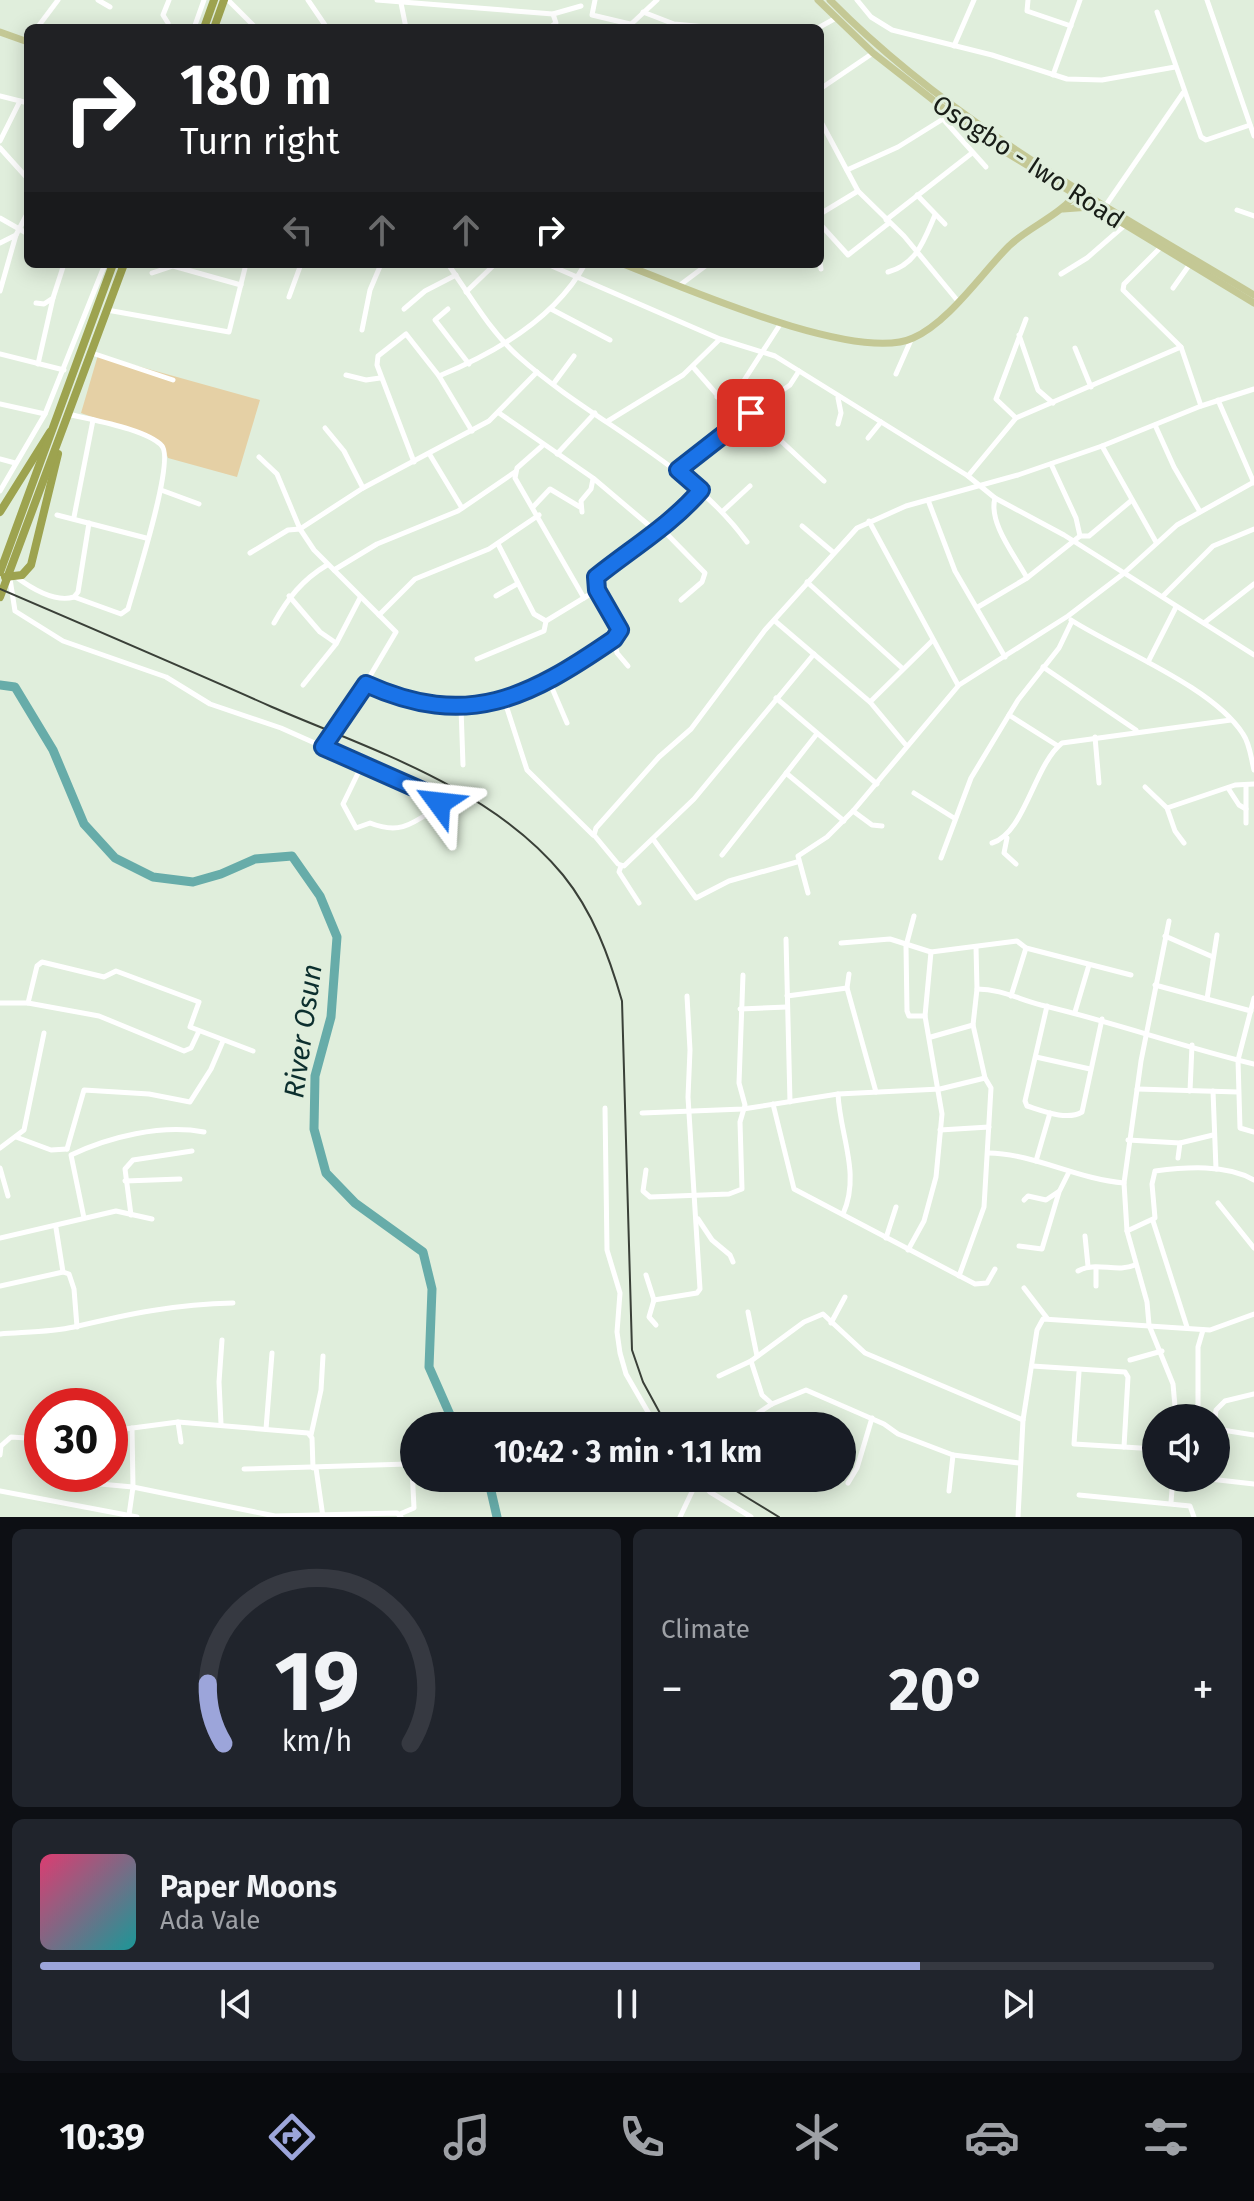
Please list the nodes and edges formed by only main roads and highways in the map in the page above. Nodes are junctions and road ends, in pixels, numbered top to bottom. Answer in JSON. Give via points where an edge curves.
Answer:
{"nodes":[{"id":1,"x":214,"y":0,"type":"edge"},
{"id":2,"x":226,"y":0,"type":"edge"},
{"id":3,"x":818,"y":0,"type":"edge"},
{"id":4,"x":830,"y":0,"type":"edge"},
{"id":5,"x":205,"y":24,"type":"edge"},
{"id":6,"x":216,"y":24,"type":"edge"},
{"id":7,"x":0,"y":32,"type":"edge"},
{"id":8,"x":863,"y":39,"type":"junction"},
{"id":9,"x":24,"y":40,"type":"edge"},
{"id":10,"x":1077,"y":192,"type":"junction"},
{"id":11,"x":1102,"y":208,"type":"junction"},
{"id":12,"x":1061,"y":210,"type":"junction"},
{"id":13,"x":112,"y":268,"type":"edge"},
{"id":14,"x":122,"y":268,"type":"edge"},
{"id":15,"x":634,"y":268,"type":"edge"},
{"id":16,"x":1254,"y":295,"type":"edge"},
{"id":17,"x":1254,"y":303,"type":"edge"},
{"id":18,"x":55,"y":425,"type":"junction"},
{"id":19,"x":60,"y":437,"type":"junction"},
{"id":20,"x":0,"y":512,"type":"edge"},
{"id":21,"x":4,"y":569,"type":"edge"},
{"id":22,"x":1,"y":596,"type":"edge"}],
"edges":[{"from":1,"to":5,"type":"highway"},
{"from":2,"to":6,"type":"highway"},
{"from":3,"to":8,"type":"main road","name":"Osogbo - Iwo Road"},
{"from":4,"to":8,"type":"main road","name":"Osogbo - Iwo Road"},
{"from":7,"to":9,"type":"main road"},
{"from":8,"to":10,"type":"main road","name":"Osogbo - Iwo Road"},
{"from":8,"to":10,"type":"main road","name":"Osogbo - Iwo Road","via":[[944,116]]},
{"from":10,"to":11,"type":"main road","name":"Osogbo - Iwo Road"},
{"from":10,"to":12,"type":"main road"},
{"from":11,"to":12,"type":"main road"},
{"from":11,"to":16,"type":"main road","name":"Osogbo - Iwo Road"},
{"from":11,"to":17,"type":"main road","name":"Osogbo - Iwo Road"},
{"from":12,"to":15,"type":"main road","via":[[1026,231],[939,321],[911,340],[875,345],[782,322]]},
{"from":13,"to":18,"type":"highway"},
{"from":14,"to":19,"type":"highway"},
{"from":18,"to":20,"type":"highway"},
{"from":18,"to":21,"type":"highway"},
{"from":19,"to":21,"type":"highway"},
{"from":19,"to":21,"type":"highway","via":[[31,565],[13,578]]},
{"from":21,"to":22,"type":"highway"}]}
